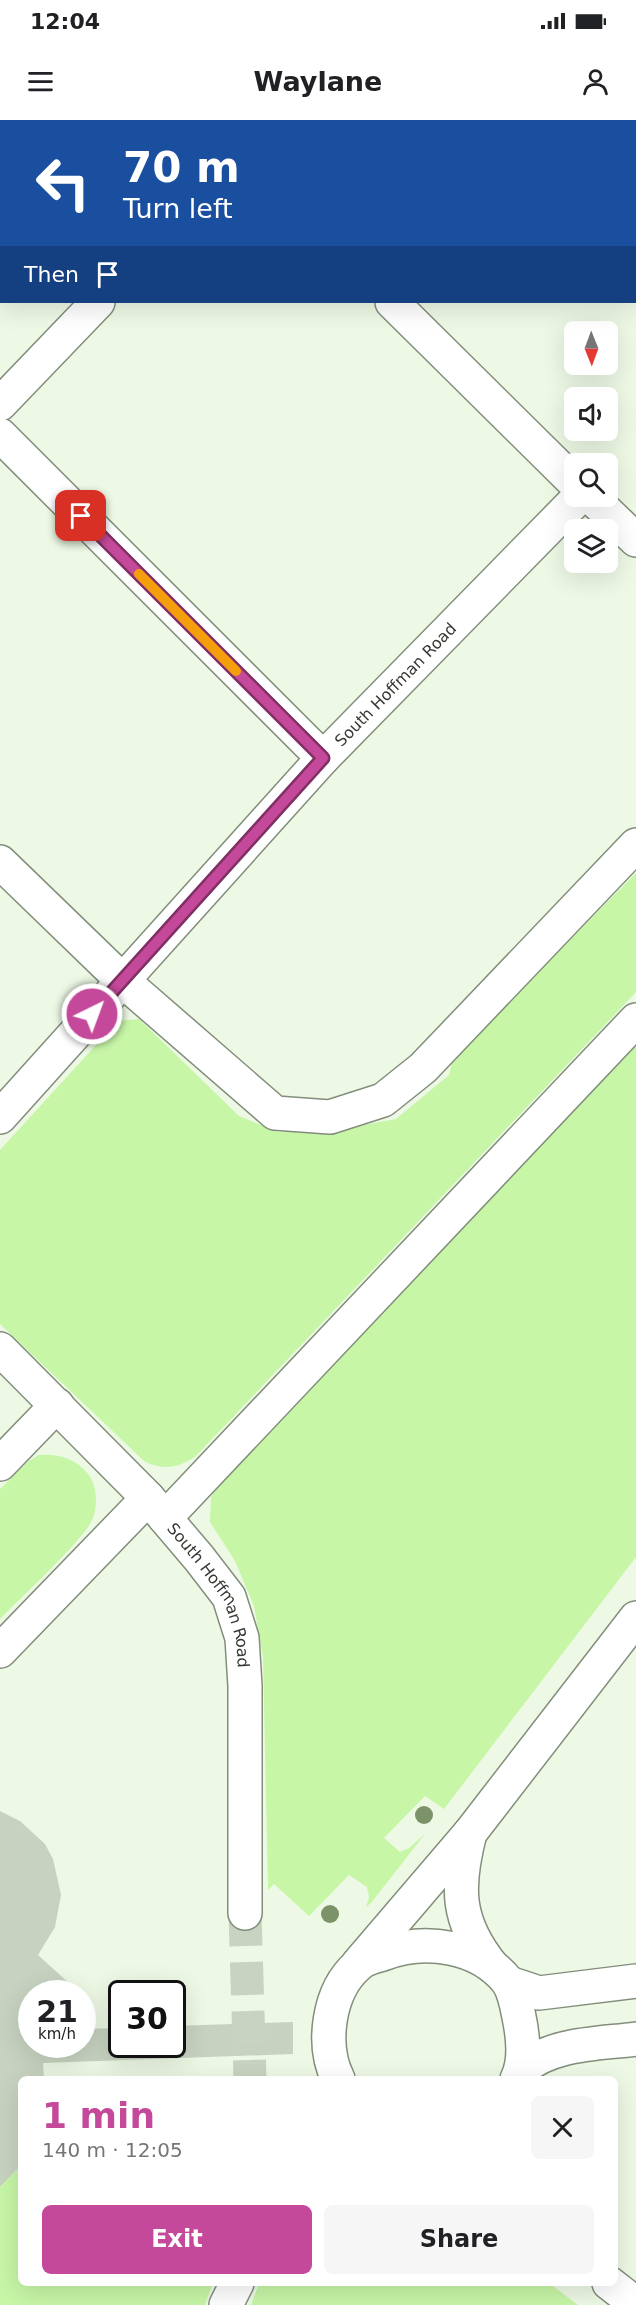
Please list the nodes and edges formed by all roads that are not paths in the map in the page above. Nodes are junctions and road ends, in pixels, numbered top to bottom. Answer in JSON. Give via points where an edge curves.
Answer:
{"nodes":[{"id":1,"x":97,"y":303,"type":"edge"},
{"id":2,"x":393,"y":303,"type":"edge"},
{"id":3,"x":0,"y":404,"type":"edge"},
{"id":4,"x":0,"y":435,"type":"edge"},
{"id":5,"x":564,"y":472,"type":"edge"},
{"id":6,"x":569,"y":507,"type":"edge"},
{"id":7,"x":602,"y":507,"type":"edge"},
{"id":8,"x":636,"y":540,"type":"edge"},
{"id":9,"x":323,"y":758,"type":"junction"},
{"id":10,"x":636,"y":845,"type":"edge"},
{"id":11,"x":0,"y":862,"type":"edge"},
{"id":12,"x":122,"y":980,"type":"junction"},
{"id":13,"x":636,"y":1020,"type":"edge"},
{"id":14,"x":0,"y":1117,"type":"edge"},
{"id":15,"x":0,"y":1349,"type":"edge"},
{"id":16,"x":57,"y":1405,"type":"junction"},
{"id":17,"x":0,"y":1464,"type":"edge"},
{"id":18,"x":156,"y":1508,"type":"junction"},
{"id":19,"x":636,"y":1618,"type":"edge"},
{"id":20,"x":0,"y":1651,"type":"edge"},
{"id":21,"x":470,"y":1833,"type":"junction"},
{"id":22,"x":245,"y":1913,"type":"tunnel mouth"},
{"id":23,"x":358,"y":1964,"type":"junction"},
{"id":24,"x":502,"y":1977,"type":"junction"},
{"id":25,"x":636,"y":1981,"type":"edge"},
{"id":26,"x":636,"y":2039,"type":"edge"},
{"id":27,"x":519,"y":2075,"type":"edge"},
{"id":28,"x":337,"y":2076,"type":"edge"},
{"id":29,"x":236,"y":2286,"type":"edge"},
{"id":30,"x":613,"y":2286,"type":"edge"},
{"id":31,"x":636,"y":2304,"type":"edge"},
{"id":32,"x":226,"y":2305,"type":"edge"}],
"edges":[{"from":1,"to":3,"type":"street"},
{"from":2,"to":5,"type":"street"},
{"from":4,"to":9,"type":"street"},
{"from":6,"to":9,"type":"street","name":"South Hoffman Road"},
{"from":7,"to":8,"type":"street"},
{"from":9,"to":12,"type":"street","name":"South Hoffman Road"},
{"from":10,"to":12,"type":"street","via":[[423,1068],[382,1100],[330,1117],[275,1113]]},
{"from":11,"to":12,"type":"street"},
{"from":12,"to":14,"type":"street","name":"South Hoffman Road"},
{"from":13,"to":18,"type":"street"},
{"from":15,"to":16,"type":"street","name":"South Hoffman Road"},
{"from":16,"to":17,"type":"street"},
{"from":16,"to":18,"type":"street","name":"South Hoffman Road"},
{"from":18,"to":20,"type":"street"},
{"from":18,"to":22,"type":"street","name":"South Hoffman Road","via":[[229,1597],[242,1638]]},
{"from":19,"to":21,"type":"street"},
{"from":21,"to":23,"type":"street"},
{"from":21,"to":24,"type":"street","via":[[462,1864],[462,1903],[474,1944]]},
{"from":23,"to":24,"type":"street","via":[[392,1950],[435,1946],[469,1953]]},
{"from":23,"to":28,"type":"street","via":[[345,1981],[330,2024],[330,2059]]},
{"from":24,"to":25,"type":"street","via":[[539,1993]]},
{"from":24,"to":27,"type":"street","via":[[520,2021],[523,2053]]},
{"from":26,"to":27,"type":"street","via":[[552,2052],[533,2059]]},
{"from":29,"to":32,"type":"street"},
{"from":30,"to":31,"type":"street"}]}
